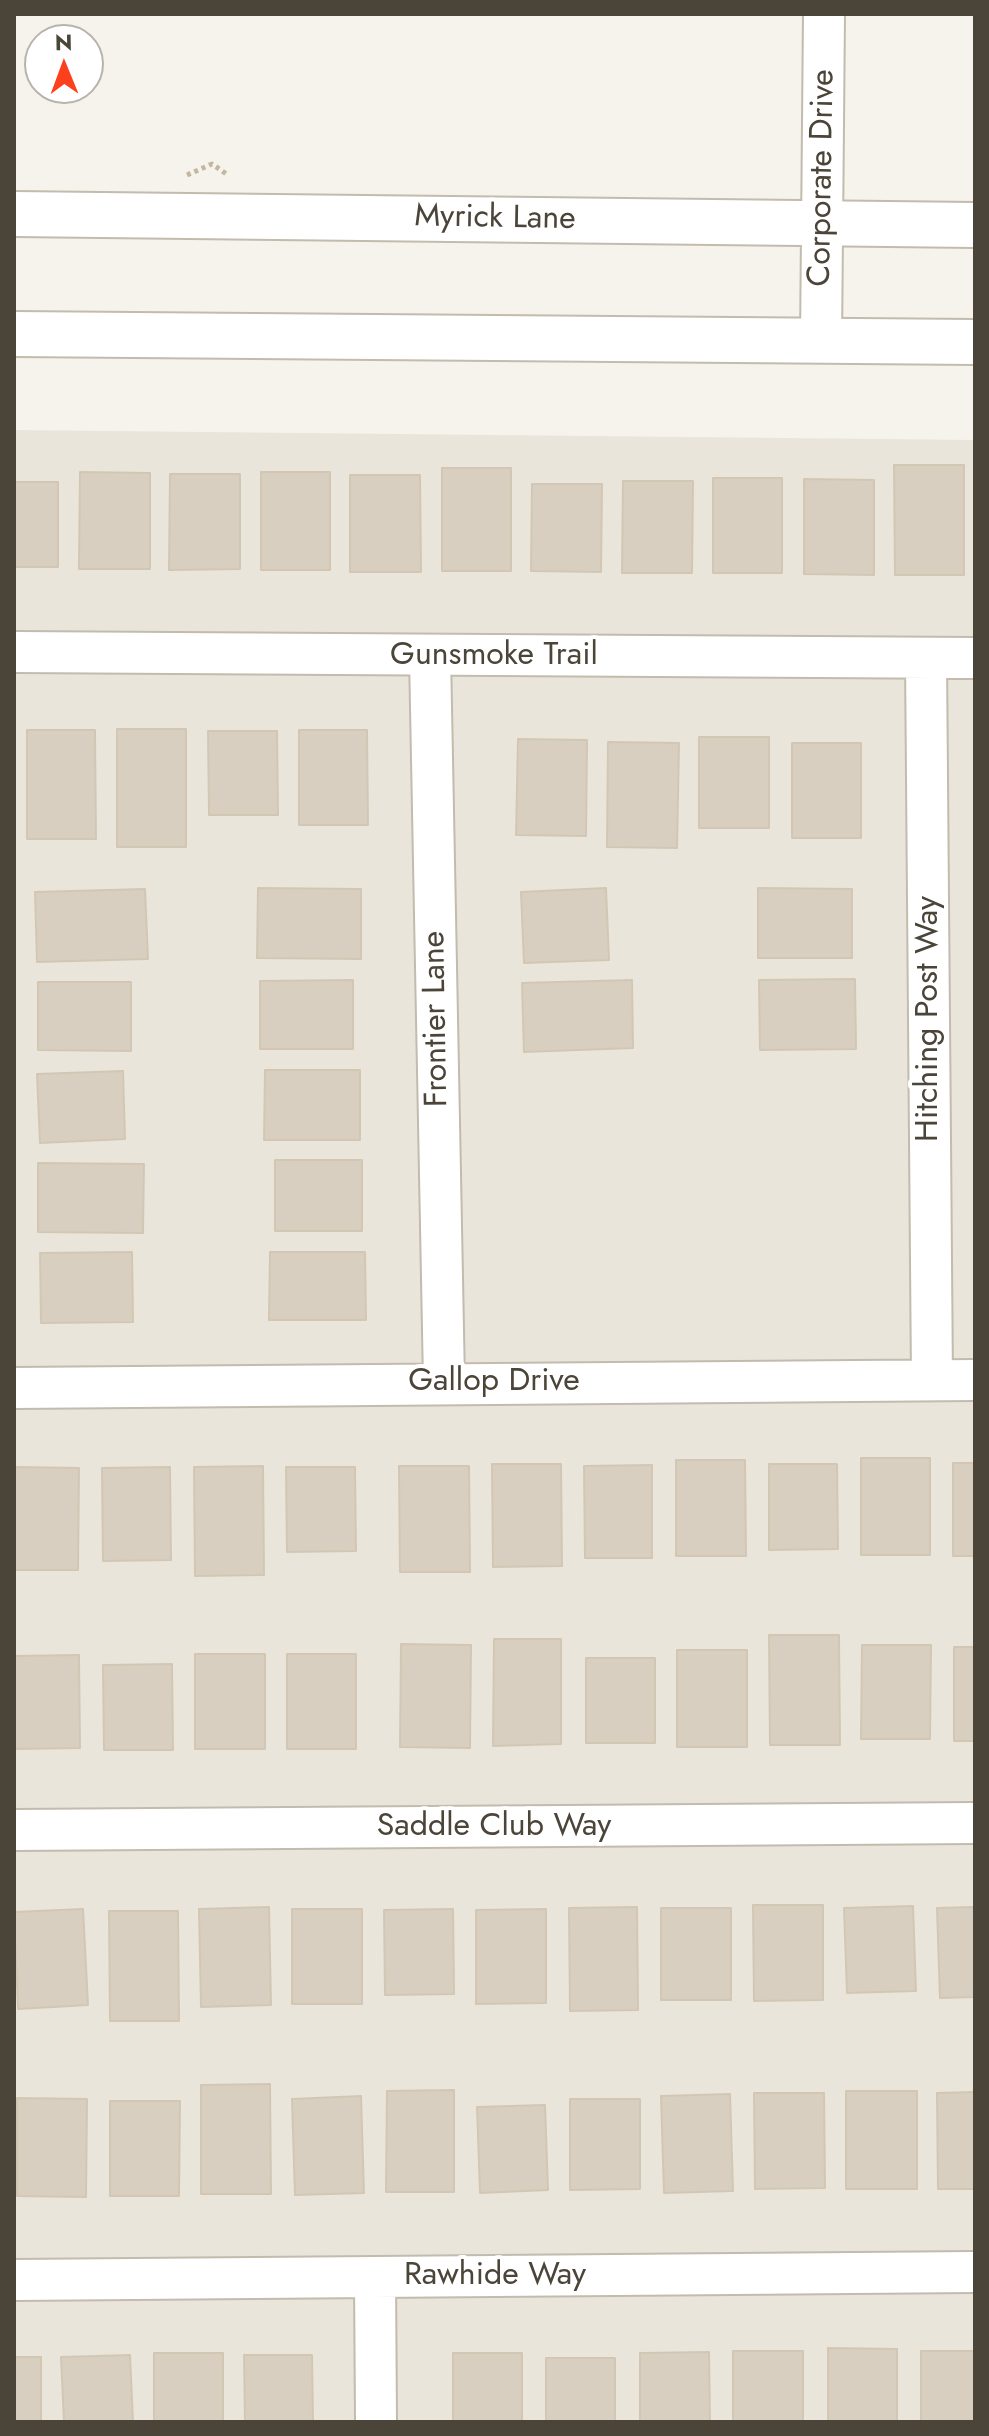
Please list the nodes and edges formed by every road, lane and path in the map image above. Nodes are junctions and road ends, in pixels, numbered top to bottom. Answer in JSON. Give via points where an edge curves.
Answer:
{"nodes":[{"id":1,"x":824,"y":14,"type":"edge"},
{"id":2,"x":14,"y":214,"type":"edge"},
{"id":3,"x":822,"y":223,"type":"junction"},
{"id":4,"x":975,"y":225,"type":"edge"},
{"id":5,"x":14,"y":334,"type":"edge"},
{"id":6,"x":821,"y":342,"type":"junction"},
{"id":7,"x":975,"y":342,"type":"edge"},
{"id":8,"x":14,"y":652,"type":"edge"},
{"id":9,"x":430,"y":655,"type":"junction"},
{"id":10,"x":926,"y":658,"type":"junction"},
{"id":11,"x":975,"y":658,"type":"edge"},
{"id":12,"x":932,"y":1380,"type":"junction"},
{"id":13,"x":975,"y":1380,"type":"edge"},
{"id":14,"x":444,"y":1382,"type":"junction"},
{"id":15,"x":14,"y":1388,"type":"edge"},
{"id":16,"x":975,"y":1823,"type":"edge"},
{"id":17,"x":14,"y":1830,"type":"edge"},
{"id":18,"x":975,"y":2272,"type":"edge"},
{"id":19,"x":375,"y":2277,"type":"junction"},
{"id":20,"x":14,"y":2280,"type":"edge"},
{"id":21,"x":376,"y":2422,"type":"edge"}],
"edges":[{"from":1,"to":3,"type":"street","name":"Corporate Drive"},
{"from":2,"to":3,"type":"street","name":"Myrick Lane"},
{"from":3,"to":4,"type":"street","name":"Myrick Lane"},
{"from":3,"to":6,"type":"street","name":"Corporate Drive"},
{"from":5,"to":6,"type":"street"},
{"from":6,"to":7,"type":"street"},
{"from":8,"to":9,"type":"street","name":"Gunsmoke Trail"},
{"from":9,"to":10,"type":"street","name":"Gunsmoke Trail"},
{"from":9,"to":14,"type":"street","name":"Frontier Lane"},
{"from":10,"to":11,"type":"street","name":"Gunsmoke Trail"},
{"from":10,"to":12,"type":"street","name":"Hitching Post Way"},
{"from":12,"to":13,"type":"street","name":"Gallop Drive"},
{"from":12,"to":14,"type":"street","name":"Gallop Drive"},
{"from":14,"to":15,"type":"street","name":"Gallop Drive"},
{"from":16,"to":17,"type":"street","name":"Saddle Club Way"},
{"from":18,"to":19,"type":"street","name":"Rawhide Way"},
{"from":19,"to":20,"type":"street","name":"Rawhide Way"},
{"from":19,"to":21,"type":"street"}]}
